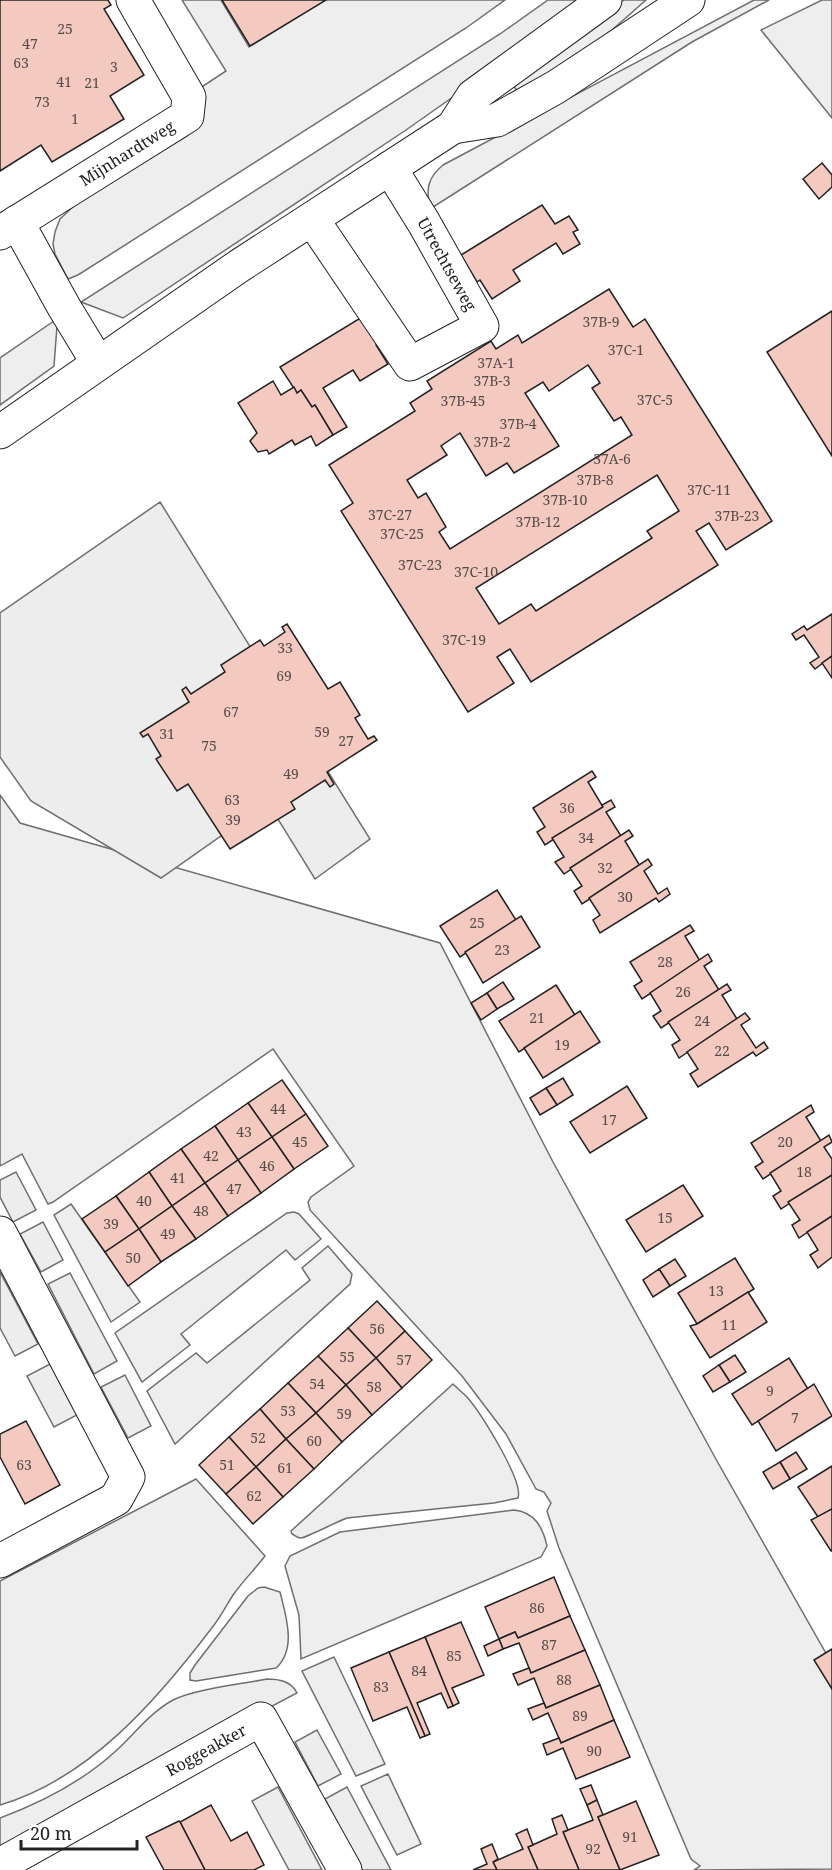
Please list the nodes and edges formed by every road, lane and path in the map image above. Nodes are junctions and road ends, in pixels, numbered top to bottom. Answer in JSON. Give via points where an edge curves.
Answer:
{"nodes":[{"id":1,"x":133,"y":0,"type":"edge"},
{"id":2,"x":605,"y":0,"type":"edge"},
{"id":3,"x":688,"y":0,"type":"edge"},
{"id":4,"x":453,"y":127,"type":"junction"},
{"id":5,"x":390,"y":168,"type":"junction"},
{"id":6,"x":312,"y":219,"type":"junction"},
{"id":7,"x":9,"y":228,"type":"edge"},
{"id":8,"x":98,"y":363,"type":"junction"},
{"id":9,"x":0,"y":432,"type":"edge"},
{"id":10,"x":0,"y":1233,"type":"edge"},
{"id":11,"x":0,"y":1561,"type":"edge"},
{"id":12,"x":0,"y":1865,"type":"edge"},
{"id":13,"x":345,"y":1870,"type":"edge"}],
"edges":[{"from":1,"to":7,"type":"street","name":"Mijnhardtweg","via":[[189,98],[187,116]]},
{"from":2,"to":4,"type":"street","via":[[473,96]]},
{"from":3,"to":4,"type":"street","via":[[556,87],[498,120]]},
{"from":4,"to":5,"type":"street"},
{"from":5,"to":6,"type":"street"},
{"from":5,"to":6,"type":"street","name":"Utrechtseweg","via":[[482,327],[410,364]]},
{"from":6,"to":8,"type":"street"},
{"from":7,"to":8,"type":"street","name":"Mijnhardtweg"},
{"from":8,"to":9,"type":"street"},
{"from":10,"to":11,"type":"street","via":[[128,1477],[116,1499]]},
{"from":12,"to":13,"type":"street","name":"Roggeakker","via":[[261,1719]]}]}
